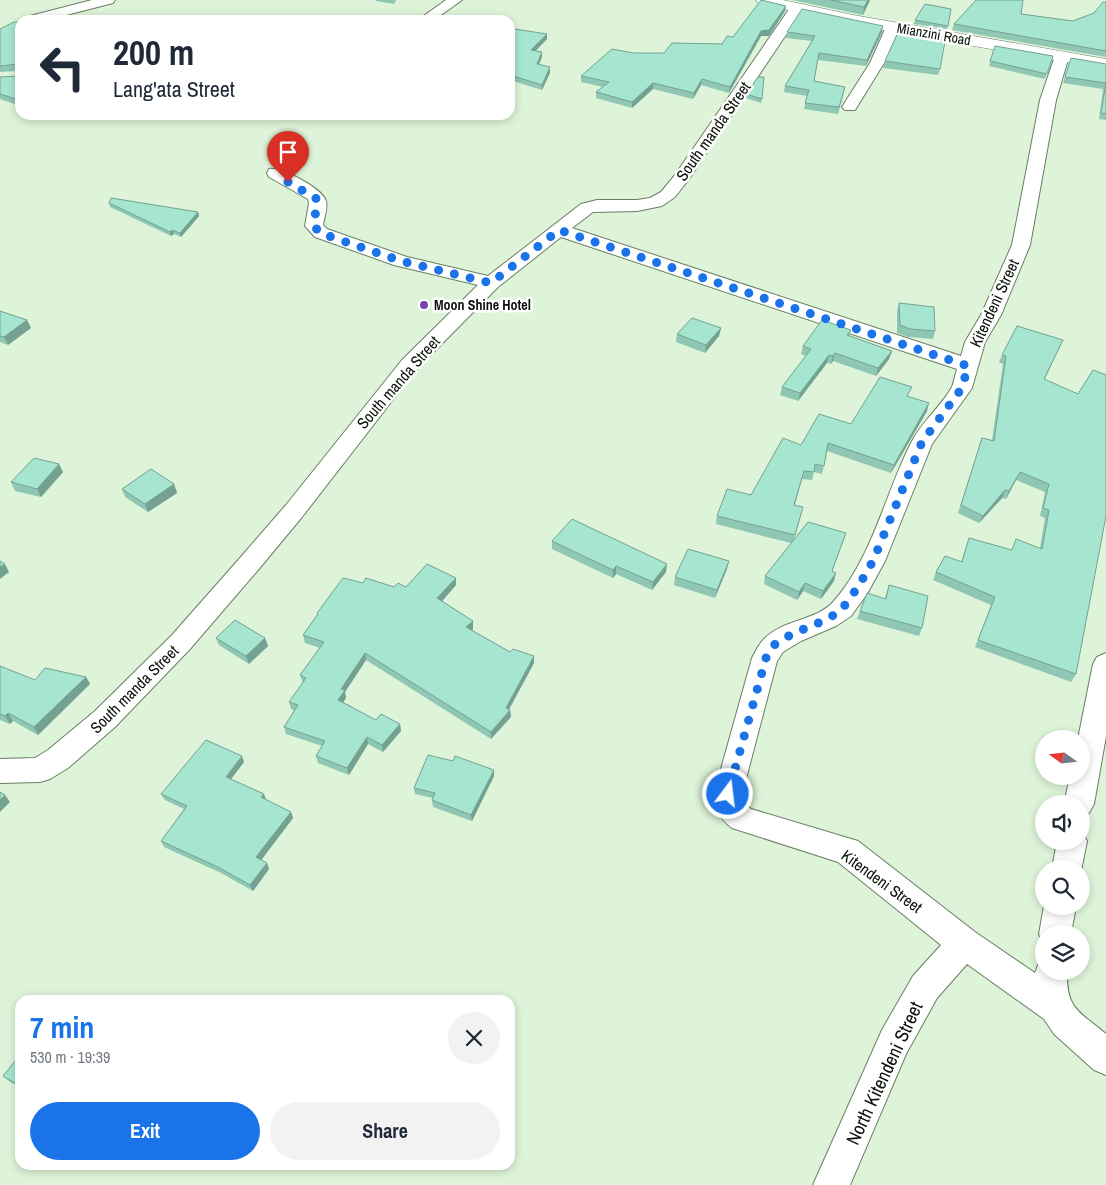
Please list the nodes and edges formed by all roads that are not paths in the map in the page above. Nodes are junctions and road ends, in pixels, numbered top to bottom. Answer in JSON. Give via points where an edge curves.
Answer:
{"nodes":[{"id":1,"x":108,"y":0,"type":"edge"},
{"id":2,"x":456,"y":0,"type":"edge"},
{"id":3,"x":762,"y":0,"type":"edge"},
{"id":4,"x":39,"y":3,"type":"dead end"},
{"id":5,"x":797,"y":8,"type":"junction"},
{"id":6,"x":23,"y":15,"type":"edge"},
{"id":7,"x":50,"y":15,"type":"edge"},
{"id":8,"x":434,"y":15,"type":"edge"},
{"id":9,"x":893,"y":27,"type":"junction"},
{"id":10,"x":1062,"y":56,"type":"junction"},
{"id":11,"x":1106,"y":64,"type":"edge"},
{"id":12,"x":850,"y":107,"type":"dead end"},
{"id":13,"x":275,"y":173,"type":"dead end"},
{"id":14,"x":559,"y":230,"type":"junction"},
{"id":15,"x":491,"y":283,"type":"junction"},
{"id":16,"x":968,"y":366,"type":"junction"},
{"id":17,"x":1106,"y":664,"type":"edge"},
{"id":18,"x":0,"y":771,"type":"edge"},
{"id":19,"x":1081,"y":795,"type":"edge"},
{"id":20,"x":964,"y":943,"type":"junction"},
{"id":21,"x":1050,"y":980,"type":"edge"},
{"id":22,"x":1053,"y":1006,"type":"junction"},
{"id":23,"x":1106,"y":1058,"type":"edge"},
{"id":24,"x":831,"y":1185,"type":"edge"}],
"edges":[{"from":1,"to":7,"type":"street"},
{"from":2,"to":8,"type":"street"},
{"from":3,"to":5,"type":"street","name":"Mianzini Road"},
{"from":4,"to":6,"type":"street"},
{"from":5,"to":9,"type":"street","name":"Mianzini Road"},
{"from":5,"to":14,"type":"street","name":"South manda Street","via":[[681,179],[666,196],[646,206],[594,206],[583,210]]},
{"from":9,"to":10,"type":"street","name":"Mianzini Road"},
{"from":9,"to":12,"type":"street","via":[[877,63]]},
{"from":10,"to":11,"type":"street","name":"Mianzini Road"},
{"from":10,"to":16,"type":"street","name":"Kitendeni Street","via":[[1048,100],[1021,244],[995,306],[975,342]]},
{"from":13,"to":15,"type":"street","via":[[315,196],[318,203],[314,226],[320,233],[401,261]]},
{"from":14,"to":15,"type":"street","name":"South manda Street"},
{"from":14,"to":16,"type":"street"},
{"from":15,"to":18,"type":"street","name":"South manda Street","via":[[409,365],[249,564],[181,642],[105,719],[40,770]]},
{"from":16,"to":20,"type":"street","name":"Kitendeni Street","via":[[962,388],[922,442],[873,561],[858,587],[842,609],[774,645],[766,658],[728,794],[731,810],[742,819],[847,851]]},
{"from":17,"to":19,"type":"street"},
{"from":20,"to":22,"type":"street","name":"Kitendeni Street"},
{"from":20,"to":24,"type":"street","name":"North Kitendeni Street","via":[[925,987],[894,1042]]},
{"from":21,"to":22,"type":"street"},
{"from":22,"to":23,"type":"street","name":"Kitendeni Street","via":[[1063,1020]]}]}
